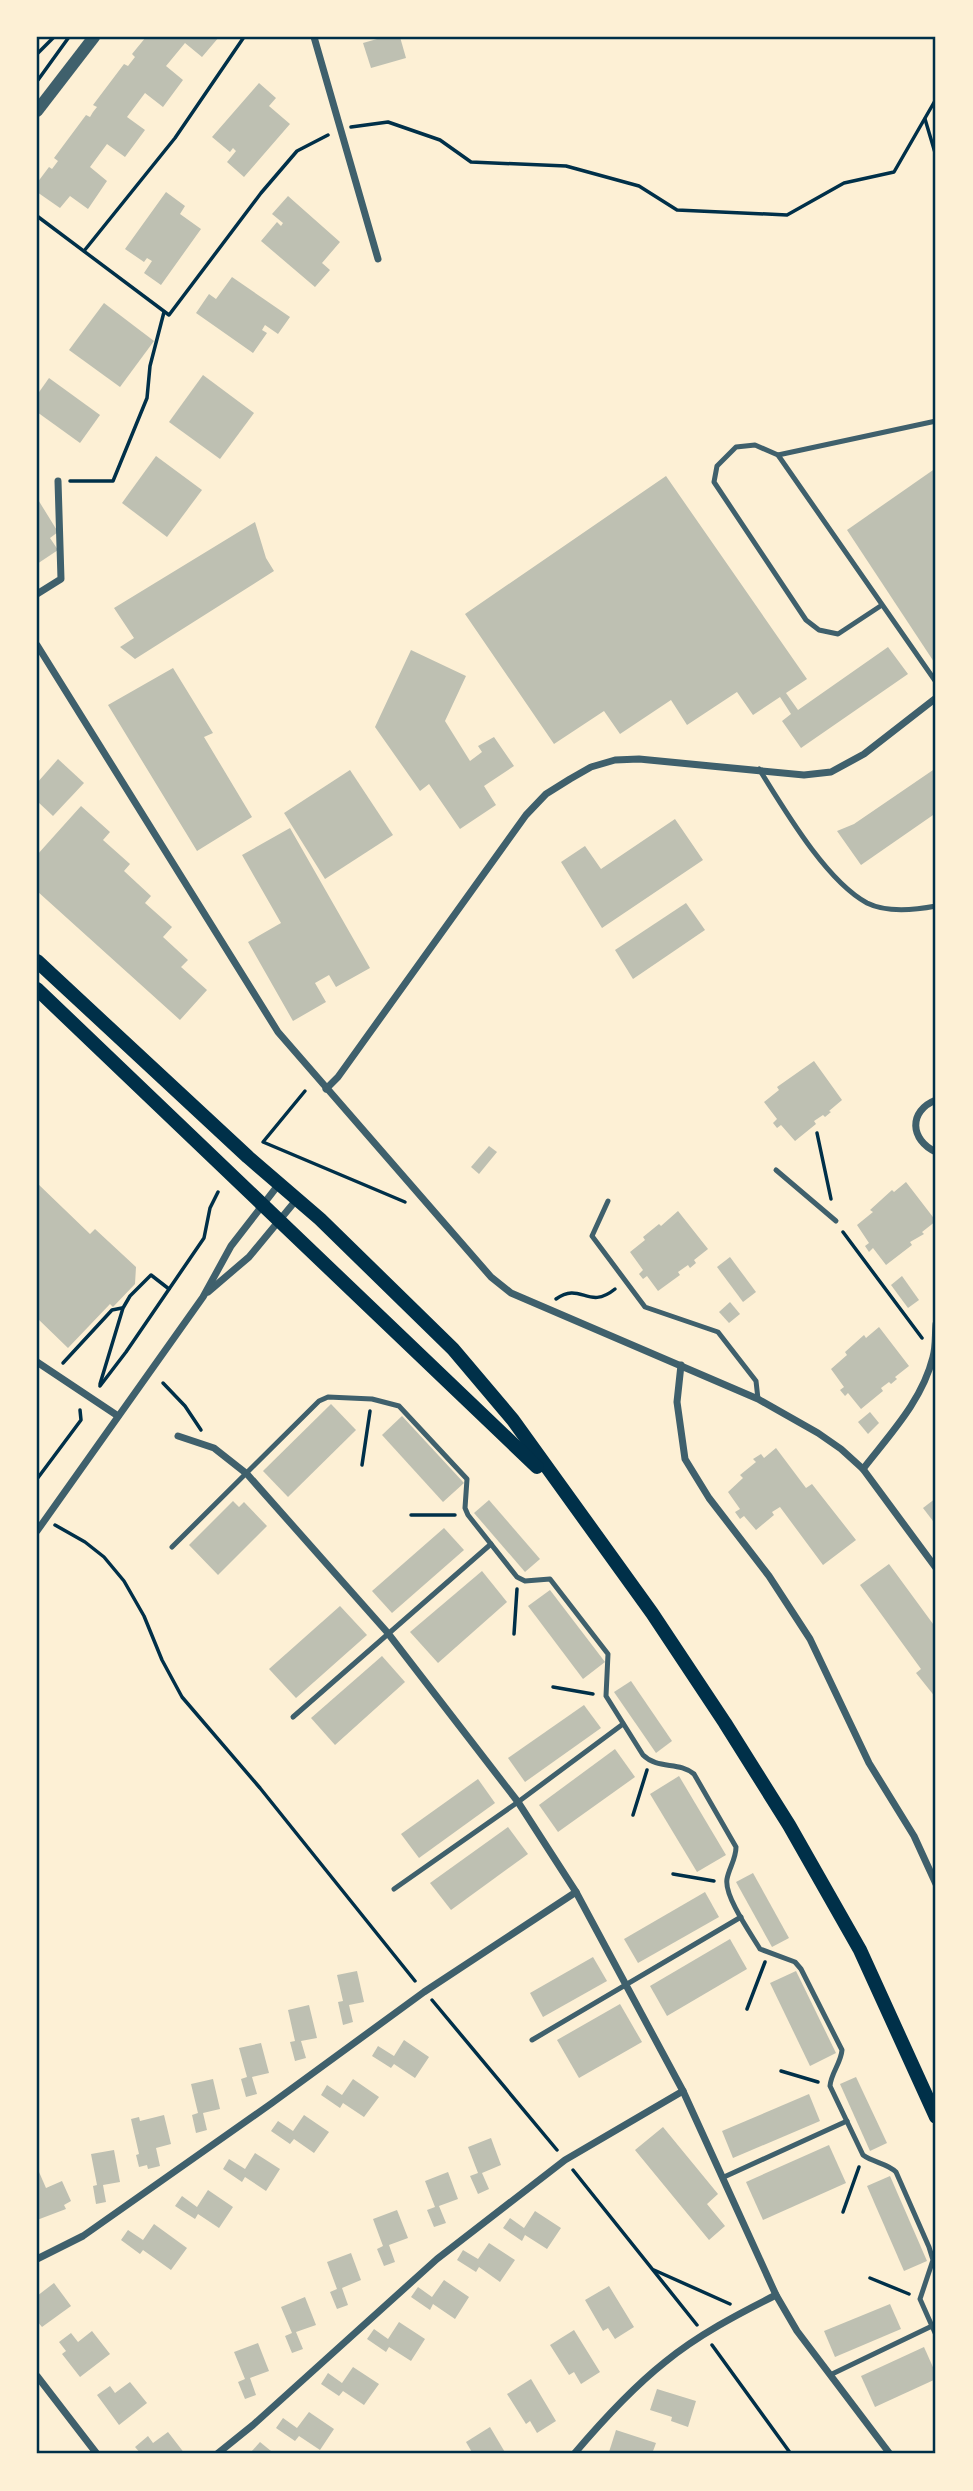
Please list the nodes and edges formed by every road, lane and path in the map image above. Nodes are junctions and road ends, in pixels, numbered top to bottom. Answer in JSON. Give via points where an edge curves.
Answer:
{"nodes":[{"id":1,"x":54,"y":37,"type":"edge"},
{"id":2,"x":69,"y":37,"type":"edge"},
{"id":3,"x":94,"y":37,"type":"edge"},
{"id":4,"x":244,"y":37,"type":"edge"},
{"id":5,"x":314,"y":37,"type":"edge"},
{"id":6,"x":37,"y":54,"type":"edge"},
{"id":7,"x":37,"y":82,"type":"edge"},
{"id":8,"x":936,"y":99,"type":"edge"},
{"id":9,"x":37,"y":111,"type":"edge"},
{"id":10,"x":925,"y":119,"type":"junction"},
{"id":11,"x":340,"y":128,"type":"junction"},
{"id":12,"x":936,"y":156,"type":"edge"},
{"id":13,"x":37,"y":216,"type":"edge"},
{"id":14,"x":84,"y":251,"type":"junction"},
{"id":15,"x":378,"y":259,"type":"dead end"},
{"id":16,"x":164,"y":311,"type":"junction"},
{"id":17,"x":936,"y":421,"type":"edge"},
{"id":18,"x":778,"y":455,"type":"junction"},
{"id":19,"x":58,"y":481,"type":"joint"},
{"id":20,"x":37,"y":594,"type":"edge"},
{"id":21,"x":882,"y":605,"type":"junction"},
{"id":22,"x":37,"y":645,"type":"edge"},
{"id":23,"x":936,"y":682,"type":"edge"},
{"id":24,"x":936,"y":698,"type":"edge"},
{"id":25,"x":759,"y":769,"type":"junction"},
{"id":26,"x":936,"y":906,"type":"edge"},
{"id":27,"x":37,"y":961,"type":"edge"},
{"id":28,"x":37,"y":989,"type":"edge"},
{"id":29,"x":326,"y":1089,"type":"junction"},
{"id":30,"x":305,"y":1091,"type":"dead end"},
{"id":31,"x":936,"y":1100,"type":"edge"},
{"id":32,"x":817,"y":1133,"type":"dead end"},
{"id":33,"x":936,"y":1152,"type":"edge"},
{"id":34,"x":776,"y":1170,"type":"dead end"},
{"id":35,"x":279,"y":1184,"type":"junction"},
{"id":36,"x":218,"y":1192,"type":"dead end"},
{"id":37,"x":297,"y":1199,"type":"junction"},
{"id":38,"x":405,"y":1202,"type":"dead end"},
{"id":39,"x":608,"y":1202,"type":"dead end"},
{"id":40,"x":262,"y":1205,"type":"junction"},
{"id":41,"x":278,"y":1220,"type":"junction"},
{"id":42,"x":836,"y":1221,"type":"junction"},
{"id":43,"x":625,"y":1282,"type":"junction"},
{"id":44,"x":169,"y":1289,"type":"junction"},
{"id":45,"x":202,"y":1297,"type":"junction"},
{"id":46,"x":123,"y":1308,"type":"junction"},
{"id":47,"x":550,"y":1309,"type":"junction"},
{"id":48,"x":936,"y":1324,"type":"edge"},
{"id":49,"x":934,"y":1355,"type":"junction"},
{"id":50,"x":37,"y":1362,"type":"edge"},
{"id":51,"x":63,"y":1363,"type":"dead end"},
{"id":52,"x":681,"y":1365,"type":"junction"},
{"id":53,"x":163,"y":1383,"type":"dead end"},
{"id":54,"x":372,"y":1399,"type":"junction"},
{"id":55,"x":758,"y":1399,"type":"junction"},
{"id":56,"x":80,"y":1410,"type":"dead end"},
{"id":57,"x":118,"y":1416,"type":"junction"},
{"id":58,"x":178,"y":1436,"type":"dead end"},
{"id":59,"x":214,"y":1448,"type":"junction"},
{"id":60,"x":362,"y":1465,"type":"dead end"},
{"id":61,"x":863,"y":1469,"type":"junction"},
{"id":62,"x":247,"y":1474,"type":"junction"},
{"id":63,"x":37,"y":1479,"type":"edge"},
{"id":64,"x":563,"y":1492,"type":"junction"},
{"id":65,"x":411,"y":1515,"type":"dead end"},
{"id":66,"x":468,"y":1516,"type":"junction"},
{"id":67,"x":37,"y":1531,"type":"edge"},
{"id":68,"x":491,"y":1544,"type":"junction"},
{"id":69,"x":172,"y":1547,"type":"dead end"},
{"id":70,"x":936,"y":1568,"type":"edge"},
{"id":71,"x":517,"y":1577,"type":"junction"},
{"id":72,"x":387,"y":1632,"type":"junction"},
{"id":73,"x":514,"y":1634,"type":"dead end"},
{"id":74,"x":552,"y":1686,"type":"dead end"},
{"id":75,"x":606,"y":1696,"type":"junction"},
{"id":76,"x":293,"y":1717,"type":"dead end"},
{"id":77,"x":623,"y":1724,"type":"junction"},
{"id":78,"x":649,"y":1761,"type":"junction"},
{"id":79,"x":518,"y":1802,"type":"junction"},
{"id":80,"x":633,"y":1815,"type":"dead end"},
{"id":81,"x":673,"y":1874,"type":"dead end"},
{"id":82,"x":727,"y":1883,"type":"junction"},
{"id":83,"x":936,"y":1884,"type":"edge"},
{"id":84,"x":394,"y":1889,"type":"dead end"},
{"id":85,"x":576,"y":1892,"type":"junction"},
{"id":86,"x":741,"y":1917,"type":"junction"},
{"id":87,"x":768,"y":1954,"type":"junction"},
{"id":88,"x":627,"y":1985,"type":"junction"},
{"id":89,"x":747,"y":2009,"type":"dead end"},
{"id":90,"x":532,"y":2040,"type":"dead end"},
{"id":91,"x":781,"y":2071,"type":"dead end"},
{"id":92,"x":830,"y":2086,"type":"junction"},
{"id":93,"x":683,"y":2091,"type":"junction"},
{"id":94,"x":936,"y":2117,"type":"edge"},
{"id":95,"x":847,"y":2121,"type":"junction"},
{"id":96,"x":863,"y":2155,"type":"junction"},
{"id":97,"x":724,"y":2177,"type":"junction"},
{"id":98,"x":843,"y":2212,"type":"dead end"},
{"id":99,"x":37,"y":2259,"type":"edge"},
{"id":100,"x":652,"y":2269,"type":"dead end"},
{"id":101,"x":870,"y":2278,"type":"dead end"},
{"id":102,"x":776,"y":2295,"type":"junction"},
{"id":103,"x":920,"y":2299,"type":"junction"},
{"id":104,"x":730,"y":2304,"type":"dead end"},
{"id":105,"x":932,"y":2326,"type":"junction"},
{"id":106,"x":936,"y":2335,"type":"edge"},
{"id":107,"x":831,"y":2375,"type":"junction"},
{"id":108,"x":37,"y":2376,"type":"edge"},
{"id":109,"x":97,"y":2454,"type":"edge"},
{"id":110,"x":218,"y":2454,"type":"edge"},
{"id":111,"x":574,"y":2454,"type":"edge"},
{"id":112,"x":890,"y":2454,"type":"edge"}],
"edges":[{"from":1,"to":6,"type":"path"},
{"from":2,"to":7,"type":"path"},
{"from":3,"to":9,"type":"street"},
{"from":4,"to":14,"type":"path","via":[[174,138]]},
{"from":5,"to":11,"type":"street"},
{"from":8,"to":10,"type":"path"},
{"from":10,"to":11,"type":"path","via":[[894,172],[844,183],[787,215],[677,210],[639,186],[566,166],[471,163],[440,140],[388,122]]},
{"from":10,"to":12,"type":"path"},
{"from":11,"to":15,"type":"street"},
{"from":11,"to":16,"type":"path","via":[[297,151],[169,315]]},
{"from":13,"to":14,"type":"path"},
{"from":14,"to":16,"type":"path"},
{"from":16,"to":19,"type":"path","via":[[150,366],[148,398],[113,481]]},
{"from":17,"to":18,"type":"lane"},
{"from":18,"to":21,"type":"lane"},
{"from":18,"to":21,"type":"lane","via":[[755,445],[736,447],[718,466],[714,482],[806,620],[819,630],[838,634]]},
{"from":19,"to":20,"type":"street","via":[[61,579]]},
{"from":21,"to":23,"type":"lane"},
{"from":22,"to":29,"type":"street","via":[[278,1032]]},
{"from":24,"to":25,"type":"street","via":[[864,754],[831,772],[804,775]]},
{"from":25,"to":26,"type":"lane","via":[[811,847],[858,897],[892,909]]},
{"from":25,"to":29,"type":"street","via":[[615,760],[591,767],[546,794]]},
{"from":27,"to":35,"type":"main road"},
{"from":28,"to":40,"type":"main road"},
{"from":29,"to":47,"type":"street","via":[[491,1277],[512,1293]]},
{"from":30,"to":38,"type":"path","via":[[263,1142]]},
{"from":31,"to":33,"type":"street","via":[[922,1109],[916,1122],[920,1141]]},
{"from":32,"to":42,"type":"path"},
{"from":34,"to":42,"type":"lane"},
{"from":35,"to":37,"type":"main road"},
{"from":35,"to":40,"type":"street"},
{"from":36,"to":44,"type":"path","via":[[204,1238]]},
{"from":37,"to":41,"type":"street"},
{"from":37,"to":64,"type":"main road","via":[[453,1349],[513,1420]]},
{"from":39,"to":43,"type":"lane","via":[[592,1236]]},
{"from":40,"to":41,"type":"main road"},
{"from":40,"to":45,"type":"street","via":[[231,1246]]},
{"from":41,"to":45,"type":"street","via":[[248,1257]]},
{"from":41,"to":64,"type":"main road"},
{"from":42,"to":49,"type":"path"},
{"from":43,"to":47,"type":"path","via":[[604,1298],[566,1292]]},
{"from":43,"to":55,"type":"lane","via":[[645,1307],[719,1332],[756,1381]]},
{"from":44,"to":46,"type":"path","via":[[151,1275]]},
{"from":44,"to":46,"type":"path","via":[[100,1386]]},
{"from":45,"to":57,"type":"street"},
{"from":46,"to":51,"type":"path","via":[[112,1310]]},
{"from":47,"to":52,"type":"street"},
{"from":48,"to":49,"type":"street"},
{"from":49,"to":61,"type":"street","via":[[908,1412]]},
{"from":50,"to":57,"type":"street"},
{"from":52,"to":55,"type":"street"},
{"from":52,"to":83,"type":"street","via":[[677,1402],[685,1459],[810,1639],[869,1763],[914,1836]]},
{"from":53,"to":59,"type":"path"},
{"from":54,"to":60,"type":"path"},
{"from":54,"to":62,"type":"lane","via":[[328,1397],[319,1401]]},
{"from":54,"to":66,"type":"lane","via":[[399,1406],[467,1479]]},
{"from":55,"to":61,"type":"street","via":[[818,1433]]},
{"from":56,"to":63,"type":"path","via":[[81,1420]]},
{"from":57,"to":67,"type":"street"},
{"from":58,"to":59,"type":"street"},
{"from":59,"to":62,"type":"street"},
{"from":61,"to":70,"type":"street"},
{"from":62,"to":69,"type":"lane"},
{"from":62,"to":72,"type":"street"},
{"from":64,"to":94,"type":"main road","via":[[652,1613],[789,1825],[860,1950]]},
{"from":65,"to":66,"type":"path"},
{"from":66,"to":68,"type":"lane"},
{"from":68,"to":71,"type":"lane"},
{"from":68,"to":72,"type":"lane"},
{"from":71,"to":73,"type":"path"},
{"from":71,"to":75,"type":"lane","via":[[525,1581],[550,1578],[608,1654]]},
{"from":72,"to":76,"type":"lane"},
{"from":72,"to":79,"type":"street"},
{"from":74,"to":75,"type":"path"},
{"from":75,"to":77,"type":"lane"},
{"from":77,"to":78,"type":"lane"},
{"from":77,"to":79,"type":"lane"},
{"from":78,"to":80,"type":"path"},
{"from":78,"to":82,"type":"lane","via":[[687,1768],[694,1774],[736,1847]]},
{"from":79,"to":84,"type":"lane"},
{"from":79,"to":85,"type":"street"},
{"from":81,"to":82,"type":"path"},
{"from":82,"to":86,"type":"lane"},
{"from":85,"to":88,"type":"street"},
{"from":85,"to":99,"type":"street","via":[[424,1992],[83,2236]]},
{"from":86,"to":87,"type":"lane","via":[[760,1949]]},
{"from":86,"to":88,"type":"lane"},
{"from":87,"to":89,"type":"path"},
{"from":87,"to":92,"type":"lane","via":[[795,1962],[801,1969],[842,2050]]},
{"from":88,"to":90,"type":"lane"},
{"from":88,"to":93,"type":"street"},
{"from":91,"to":92,"type":"path"},
{"from":92,"to":95,"type":"lane"},
{"from":93,"to":97,"type":"street"},
{"from":93,"to":110,"type":"street","via":[[565,2160],[437,2259]]},
{"from":95,"to":96,"type":"lane"},
{"from":95,"to":97,"type":"lane"},
{"from":96,"to":98,"type":"path"},
{"from":96,"to":103,"type":"lane","via":[[896,2172],[929,2247],[933,2260]]},
{"from":97,"to":102,"type":"street"},
{"from":100,"to":104,"type":"path"},
{"from":101,"to":103,"type":"path"},
{"from":102,"to":107,"type":"street"},
{"from":102,"to":111,"type":"street","via":[[665,2362],[611,2411]]},
{"from":103,"to":105,"type":"lane"},
{"from":105,"to":106,"type":"lane"},
{"from":105,"to":107,"type":"lane"},
{"from":107,"to":112,"type":"street"},
{"from":108,"to":109,"type":"street"}]}
